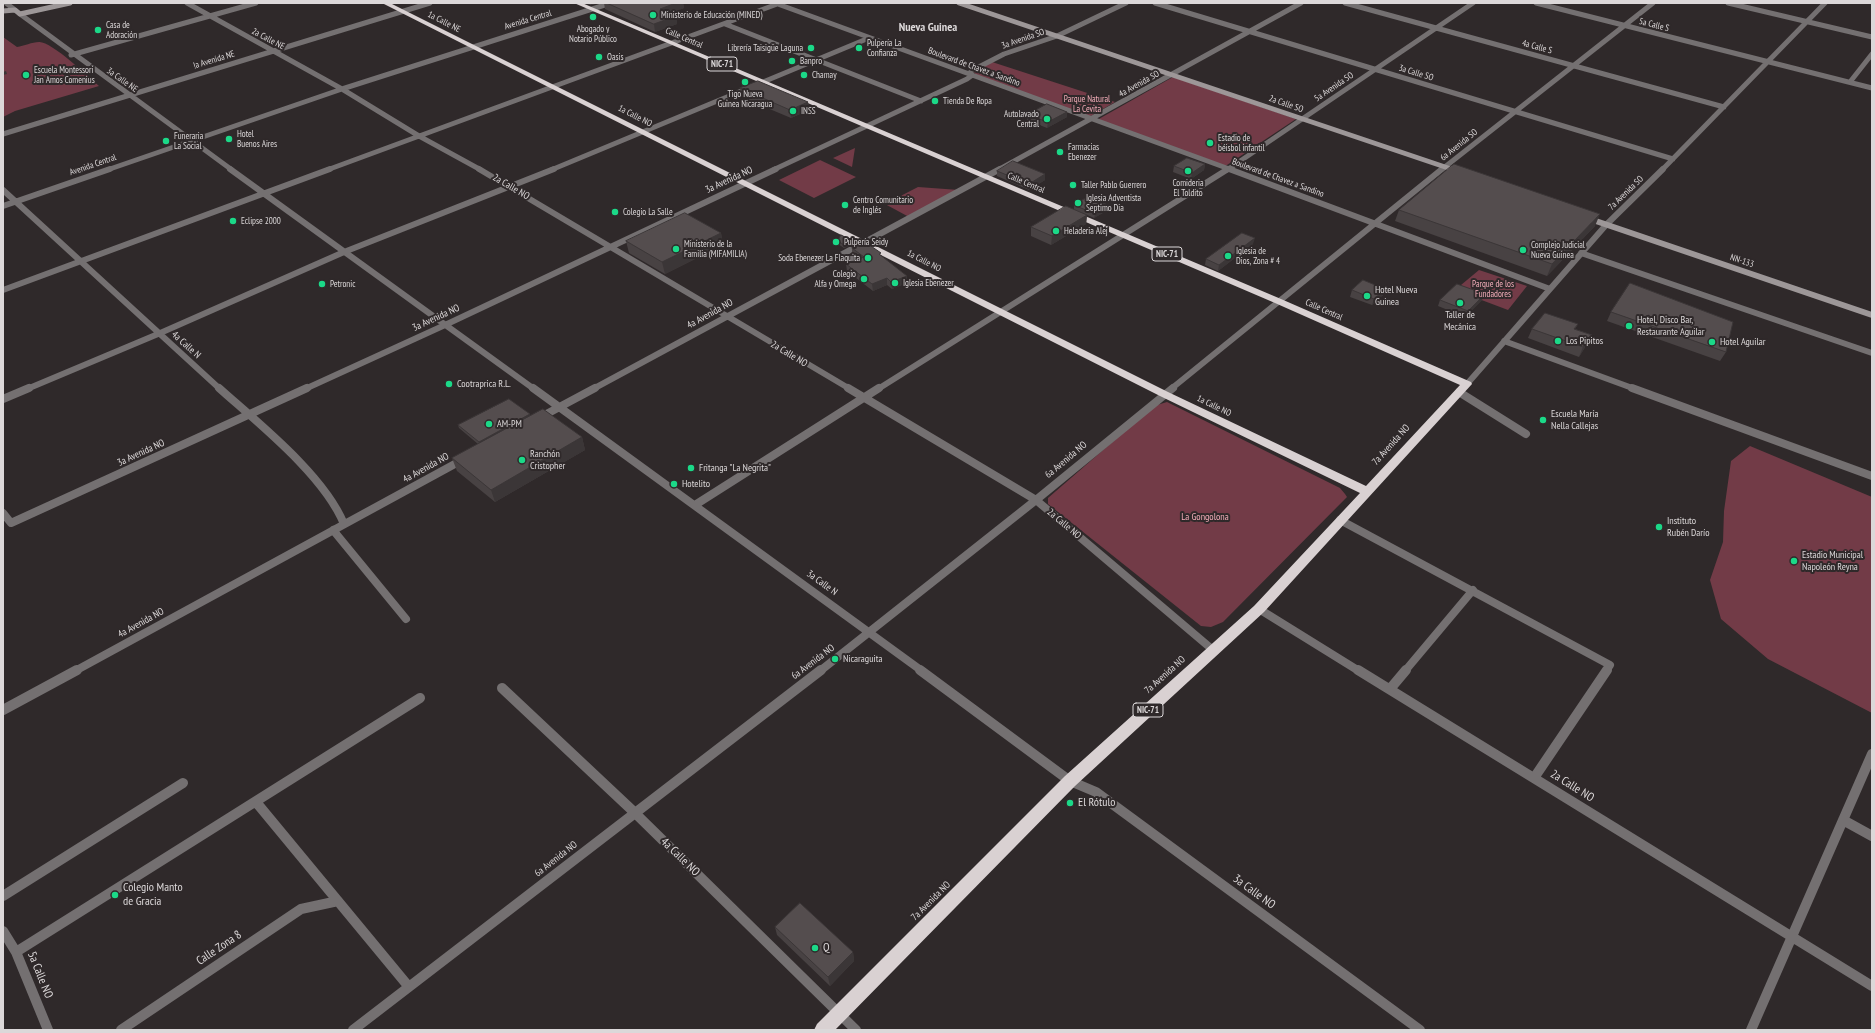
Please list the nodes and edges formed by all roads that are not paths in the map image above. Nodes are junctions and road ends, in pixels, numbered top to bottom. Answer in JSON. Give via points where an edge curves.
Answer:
{"nodes":[{"id":1,"x":6,"y":3,"type":"edge"},
{"id":2,"x":70,"y":3,"type":"edge"},
{"id":3,"x":187,"y":3,"type":"edge"},
{"id":4,"x":256,"y":3,"type":"edge"},
{"id":5,"x":385,"y":3,"type":"edge"},
{"id":6,"x":430,"y":3,"type":"edge"},
{"id":7,"x":577,"y":3,"type":"edge"},
{"id":8,"x":611,"y":3,"type":"edge"},
{"id":9,"x":777,"y":3,"type":"edge"},
{"id":10,"x":959,"y":3,"type":"edge"},
{"id":11,"x":1126,"y":3,"type":"edge"},
{"id":12,"x":1155,"y":3,"type":"edge"},
{"id":13,"x":1301,"y":3,"type":"edge"},
{"id":14,"x":1345,"y":3,"type":"edge"},
{"id":15,"x":1473,"y":3,"type":"edge"},
{"id":16,"x":1536,"y":3,"type":"edge"},
{"id":17,"x":1653,"y":3,"type":"edge"},
{"id":18,"x":1728,"y":3,"type":"edge"},
{"id":19,"x":1825,"y":3,"type":"edge"},
{"id":20,"x":592,"y":9,"type":"junction"},
{"id":21,"x":14,"y":10,"type":"junction"},
{"id":22,"x":3,"y":11,"type":"edge"},
{"id":23,"x":402,"y":11,"type":"junction"},
{"id":24,"x":20,"y":14,"type":"junction"},
{"id":25,"x":209,"y":16,"type":"junction"},
{"id":26,"x":1806,"y":21,"type":"junction"},
{"id":27,"x":725,"y":24,"type":"junction"},
{"id":28,"x":1624,"y":25,"type":"junction"},
{"id":29,"x":1435,"y":28,"type":"junction"},
{"id":30,"x":1250,"y":32,"type":"junction"},
{"id":31,"x":1057,"y":36,"type":"junction"},
{"id":32,"x":1872,"y":37,"type":"edge"},
{"id":33,"x":869,"y":38,"type":"junction"},
{"id":34,"x":672,"y":43,"type":"junction"},
{"id":35,"x":473,"y":47,"type":"junction"},
{"id":36,"x":273,"y":50,"type":"junction"},
{"id":37,"x":1872,"y":54,"type":"edge"},
{"id":38,"x":71,"y":55,"type":"junction"},
{"id":39,"x":817,"y":60,"type":"junction"},
{"id":40,"x":1769,"y":62,"type":"junction"},
{"id":41,"x":1572,"y":65,"type":"junction"},
{"id":42,"x":1375,"y":69,"type":"junction"},
{"id":43,"x":1172,"y":75,"type":"junction"},
{"id":44,"x":971,"y":76,"type":"junction"},
{"id":45,"x":763,"y":82,"type":"junction"},
{"id":46,"x":1850,"y":82,"type":"junction"},
{"id":47,"x":553,"y":87,"type":"junction"},
{"id":48,"x":1872,"y":88,"type":"edge"},
{"id":49,"x":342,"y":89,"type":"junction"},
{"id":50,"x":128,"y":94,"type":"junction"},
{"id":51,"x":921,"y":100,"type":"junction"},
{"id":52,"x":1724,"y":107,"type":"junction"},
{"id":53,"x":1515,"y":111,"type":"junction"},
{"id":54,"x":1302,"y":118,"type":"junction"},
{"id":55,"x":1091,"y":120,"type":"junction"},
{"id":56,"x":866,"y":126,"type":"junction"},
{"id":57,"x":643,"y":132,"type":"junction"},
{"id":58,"x":3,"y":134,"type":"edge"},
{"id":59,"x":419,"y":136,"type":"junction"},
{"id":60,"x":190,"y":140,"type":"junction"},
{"id":61,"x":1673,"y":159,"type":"junction"},
{"id":62,"x":1447,"y":167,"type":"junction"},
{"id":63,"x":1227,"y":170,"type":"junction"},
{"id":64,"x":1468,"y":175,"type":"edge"},
{"id":65,"x":984,"y":176,"type":"junction"},
{"id":66,"x":744,"y":183,"type":"junction"},
{"id":67,"x":511,"y":187,"type":"junction"},
{"id":68,"x":3,"y":190,"type":"edge"},
{"id":69,"x":264,"y":194,"type":"junction"},
{"id":70,"x":16,"y":202,"type":"junction"},
{"id":71,"x":3,"y":206,"type":"edge"},
{"id":72,"x":1584,"y":217,"type":"edge"},
{"id":73,"x":1375,"y":222,"type":"junction"},
{"id":74,"x":1606,"y":225,"type":"junction"},
{"id":75,"x":1123,"y":235,"type":"junction"},
{"id":76,"x":863,"y":242,"type":"junction"},
{"id":77,"x":610,"y":247,"type":"junction"},
{"id":78,"x":344,"y":252,"type":"junction"},
{"id":79,"x":1581,"y":253,"type":"junction"},
{"id":80,"x":81,"y":261,"type":"junction"},
{"id":81,"x":1550,"y":288,"type":"junction"},
{"id":82,"x":3,"y":290,"type":"edge"},
{"id":83,"x":1278,"y":301,"type":"junction"},
{"id":84,"x":1000,"y":311,"type":"junction"},
{"id":85,"x":1872,"y":315,"type":"edge"},
{"id":86,"x":726,"y":316,"type":"junction"},
{"id":87,"x":445,"y":325,"type":"junction"},
{"id":88,"x":158,"y":334,"type":"junction"},
{"id":89,"x":1504,"y":341,"type":"junction"},
{"id":90,"x":1872,"y":353,"type":"edge"},
{"id":91,"x":1463,"y":388,"type":"junction"},
{"id":92,"x":1164,"y":394,"type":"junction"},
{"id":93,"x":3,"y":399,"type":"edge"},
{"id":94,"x":865,"y":399,"type":"junction"},
{"id":95,"x":559,"y":407,"type":"junction"},
{"id":96,"x":249,"y":414,"type":"junction"},
{"id":97,"x":531,"y":422,"type":"edge"},
{"id":98,"x":1526,"y":434,"type":"dead end"},
{"id":99,"x":469,"y":456,"type":"edge"},
{"id":100,"x":1872,"y":476,"type":"edge"},
{"id":101,"x":1368,"y":492,"type":"junction"},
{"id":102,"x":1036,"y":500,"type":"junction"},
{"id":103,"x":695,"y":505,"type":"junction"},
{"id":104,"x":3,"y":513,"type":"edge"},
{"id":105,"x":1340,"y":520,"type":"junction"},
{"id":106,"x":344,"y":524,"type":"junction"},
{"id":107,"x":333,"y":530,"type":"junction"},
{"id":108,"x":1473,"y":590,"type":"junction"},
{"id":109,"x":1259,"y":609,"type":"junction"},
{"id":110,"x":406,"y":619,"type":"dead end"},
{"id":111,"x":870,"y":632,"type":"junction"},
{"id":112,"x":1213,"y":650,"type":"junction"},
{"id":113,"x":502,"y":688,"type":"dead end"},
{"id":114,"x":1390,"y":689,"type":"junction"},
{"id":115,"x":420,"y":698,"type":"dead end"},
{"id":116,"x":3,"y":710,"type":"edge"},
{"id":117,"x":1872,"y":754,"type":"edge"},
{"id":118,"x":1534,"y":778,"type":"junction"},
{"id":119,"x":1070,"y":781,"type":"junction"},
{"id":120,"x":183,"y":783,"type":"dead end"},
{"id":121,"x":256,"y":802,"type":"junction"},
{"id":122,"x":634,"y":812,"type":"junction"},
{"id":123,"x":1843,"y":820,"type":"junction"},
{"id":124,"x":1872,"y":836,"type":"edge"},
{"id":125,"x":3,"y":896,"type":"edge"},
{"id":126,"x":338,"y":901,"type":"junction"},
{"id":127,"x":3,"y":931,"type":"edge"},
{"id":128,"x":1792,"y":937,"type":"junction"},
{"id":129,"x":16,"y":952,"type":"junction"},
{"id":130,"x":1872,"y":986,"type":"edge"},
{"id":131,"x":409,"y":987,"type":"junction"},
{"id":132,"x":839,"y":1014,"type":"junction"},
{"id":133,"x":48,"y":1030,"type":"edge"},
{"id":134,"x":120,"y":1030,"type":"edge"},
{"id":135,"x":353,"y":1030,"type":"edge"},
{"id":136,"x":823,"y":1030,"type":"edge"},
{"id":137,"x":856,"y":1030,"type":"edge"},
{"id":138,"x":1420,"y":1030,"type":"edge"},
{"id":139,"x":1752,"y":1030,"type":"edge"}],
"edges":[{"from":1,"to":21,"type":"street","name":"3a Calle NE"},
{"from":2,"to":24,"type":"street"},
{"from":3,"to":25,"type":"street","name":"2a Calle NE"},
{"from":4,"to":25,"type":"street"},
{"from":5,"to":23,"type":"highway","name":"1a Calle NE"},
{"from":6,"to":23,"type":"street","name":"!a Avenida NE"},
{"from":7,"to":20,"type":"highway","name":"Calle Central","number":"NIC-71"},
{"from":8,"to":20,"type":"street","name":"Avenida Central"},
{"from":9,"to":27,"type":"street"},
{"from":9,"to":33,"type":"street","name":"Boulevard de Chavez a Sandino"},
{"from":10,"to":31,"type":"street","name":"2a Calle SO"},
{"from":11,"to":31,"type":"street","name":"3a Avenida SO"},
{"from":12,"to":30,"type":"street","name":"3a Calle SO"},
{"from":13,"to":30,"type":"street","name":"4a Avenida SO"},
{"from":14,"to":29,"type":"street","name":"4a Calle S"},
{"from":15,"to":29,"type":"street","name":"5a Avenida SO"},
{"from":16,"to":28,"type":"street","name":"5a Calle S"},
{"from":17,"to":28,"type":"street","name":"6a Avenida SO"},
{"from":18,"to":26,"type":"street"},
{"from":19,"to":26,"type":"street","name":"7a Avenida SO"},
{"from":20,"to":34,"type":"highway","name":"Calle Central","number":"NIC-71"},
{"from":20,"to":35,"type":"street","name":"Avenida Central"},
{"from":21,"to":22,"type":"street"},
{"from":21,"to":24,"type":"street","name":"3a Calle NE"},
{"from":23,"to":35,"type":"highway","name":"1a Calle NE"},
{"from":23,"to":36,"type":"street","name":"!a Avenida NE"},
{"from":24,"to":38,"type":"street","name":"3a Calle NE"},
{"from":25,"to":36,"type":"street","name":"2a Calle NE"},
{"from":25,"to":38,"type":"street"},
{"from":26,"to":32,"type":"street"},
{"from":26,"to":40,"type":"street","name":"7a Avenida SO"},
{"from":27,"to":34,"type":"street"},
{"from":27,"to":39,"type":"street"},
{"from":28,"to":40,"type":"street","name":"5a Calle S"},
{"from":28,"to":41,"type":"street","name":"6a Avenida SO"},
{"from":29,"to":41,"type":"street","name":"4a Calle S"},
{"from":29,"to":42,"type":"street","name":"5a Avenida SO"},
{"from":30,"to":42,"type":"street","name":"3a Calle SO"},
{"from":30,"to":43,"type":"street","name":"4a Avenida SO"},
{"from":31,"to":43,"type":"street","name":"2a Calle SO"},
{"from":31,"to":44,"type":"street","name":"3a Avenida SO","via":[[1004,54],[971,71]]},
{"from":33,"to":39,"type":"street"},
{"from":33,"to":44,"type":"street","name":"Boulevard de Chavez a Sandino"},
{"from":34,"to":45,"type":"highway","name":"Calle Central","number":"NIC-71"},
{"from":34,"to":47,"type":"street"},
{"from":35,"to":47,"type":"highway","name":"1a Calle NO"},
{"from":35,"to":49,"type":"street","name":"Avenida Central"},
{"from":36,"to":49,"type":"street","name":"2a Calle NE"},
{"from":36,"to":50,"type":"street","name":"!a Avenida NE"},
{"from":37,"to":46,"type":"street"},
{"from":38,"to":50,"type":"street","name":"3a Calle NE"},
{"from":39,"to":45,"type":"street"},
{"from":39,"to":51,"type":"street"},
{"from":40,"to":46,"type":"street","name":"5a Calle S"},
{"from":40,"to":52,"type":"street","name":"7a Avenida SO"},
{"from":41,"to":52,"type":"street","name":"4a Calle S"},
{"from":41,"to":53,"type":"street","name":"6a Avenida SO"},
{"from":42,"to":53,"type":"street","name":"3a Calle SO"},
{"from":42,"to":54,"type":"street","name":"5a Avenida SO"},
{"from":43,"to":54,"type":"street","name":"2a Calle SO"},
{"from":43,"to":55,"type":"street","name":"4a Avenida SO"},
{"from":44,"to":51,"type":"street","name":"3a Avenida SO"},
{"from":44,"to":55,"type":"street","name":"Boulevard de Chavez a Sandino"},
{"from":45,"to":56,"type":"highway","name":"Calle Central","number":"NIC-71"},
{"from":45,"to":57,"type":"street"},
{"from":46,"to":48,"type":"street","name":"5a Calle S"},
{"from":47,"to":57,"type":"highway","name":"1a Calle NO"},
{"from":47,"to":59,"type":"street"},
{"from":49,"to":59,"type":"street","name":"2a Calle NO"},
{"from":49,"to":60,"type":"street","name":"Avenida Central"},
{"from":50,"to":58,"type":"street","name":"!a Avenida NE"},
{"from":50,"to":60,"type":"street","name":"3a Calle NE"},
{"from":51,"to":56,"type":"street","name":"3a Avenida SO"},
{"from":52,"to":61,"type":"street","name":"7a Avenida SO"},
{"from":53,"to":61,"type":"street","name":"3a Calle SO"},
{"from":53,"to":62,"type":"street","name":"6a Avenida SO"},
{"from":54,"to":62,"type":"street","name":"2a Calle SO"},
{"from":54,"to":63,"type":"street","name":"5a Avenida SO"},
{"from":55,"to":63,"type":"street","name":"Boulevard de Chavez a Sandino"},
{"from":55,"to":65,"type":"street","name":"4a Avenida SO"},
{"from":56,"to":65,"type":"highway","name":"Calle Central","number":"NIC-71"},
{"from":56,"to":66,"type":"street","name":"3a Avenida NO"},
{"from":57,"to":66,"type":"highway","name":"1a Calle NO"},
{"from":57,"to":67,"type":"street"},
{"from":59,"to":67,"type":"street","name":"2a Calle NO"},
{"from":59,"to":69,"type":"street"},
{"from":60,"to":69,"type":"street","name":"3a Calle NE"},
{"from":60,"to":70,"type":"street","name":"Avenida Central"},
{"from":61,"to":74,"type":"street","name":"7a Avenida SO"},
{"from":62,"to":64,"type":"street","name":"2a Calle SO"},
{"from":62,"to":73,"type":"street","name":"6a Avenida SO"},
{"from":63,"to":73,"type":"street","name":"Boulevard de Chavez a Sandino"},
{"from":63,"to":75,"type":"street","name":"5a Avenida SO"},
{"from":65,"to":75,"type":"highway","name":"Calle Central","number":"NIC-71"},
{"from":65,"to":76,"type":"street","name":"4a Avenida NO"},
{"from":66,"to":76,"type":"highway","name":"1a Calle NO"},
{"from":66,"to":77,"type":"street","name":"3a Avenida NO"},
{"from":67,"to":77,"type":"street","name":"2a Calle NO"},
{"from":67,"to":78,"type":"street"},
{"from":68,"to":70,"type":"street","name":"4a Calle N"},
{"from":69,"to":78,"type":"street","name":"3a Calle NE"},
{"from":69,"to":80,"type":"street"},
{"from":70,"to":71,"type":"street","name":"Avenida Central"},
{"from":70,"to":80,"type":"street","name":"4a Calle N"},
{"from":72,"to":74,"type":"street"},
{"from":73,"to":81,"type":"street","name":"Boulevard de Chavez a Sandino"},
{"from":73,"to":83,"type":"street","name":"6a Avenida SO"},
{"from":74,"to":79,"type":"street","name":"7a Avenida SO"},
{"from":74,"to":85,"type":"street","name":"NN-133","number":"NN-133"},
{"from":75,"to":83,"type":"highway","name":"Calle Central","number":"NIC-71"},
{"from":75,"to":84,"type":"street","name":"5a Avenida SO"},
{"from":76,"to":84,"type":"highway","name":"1a Calle NO"},
{"from":76,"to":86,"type":"street","name":"4a Avenida NO"},
{"from":77,"to":86,"type":"street","name":"2a Calle NO"},
{"from":77,"to":87,"type":"street","name":"3a Avenida NO"},
{"from":78,"to":87,"type":"street","name":"3a Calle N"},
{"from":78,"to":88,"type":"street"},
{"from":79,"to":81,"type":"street","name":"7a Avenida SO"},
{"from":79,"to":90,"type":"street"},
{"from":80,"to":82,"type":"street"},
{"from":80,"to":88,"type":"street","name":"4a Calle N"},
{"from":81,"to":89,"type":"street","name":"7a Avenida SO"},
{"from":83,"to":91,"type":"highway","name":"Calle Central","number":"NIC-71"},
{"from":83,"to":92,"type":"street","name":"6a Avenida NO"},
{"from":84,"to":92,"type":"highway","name":"1a Calle NO"},
{"from":84,"to":94,"type":"street","name":"5a Avenida SO"},
{"from":86,"to":94,"type":"street","name":"2a Calle NO"},
{"from":86,"to":95,"type":"street","name":"4a Avenida NO"},
{"from":87,"to":95,"type":"street","name":"3a Calle N"},
{"from":87,"to":96,"type":"street","name":"3a Avenida NO"},
{"from":88,"to":93,"type":"street"},
{"from":88,"to":96,"type":"street","name":"4a Calle N"},
{"from":89,"to":91,"type":"street","name":"7a Avenida SO"},
{"from":89,"to":100,"type":"street"},
{"from":91,"to":98,"type":"street"},
{"from":91,"to":101,"type":"highway","name":"7a Avenida NO","number":"NIC-71"},
{"from":92,"to":101,"type":"highway","name":"1a Calle NO"},
{"from":92,"to":102,"type":"street","name":"6a Avenida NO"},
{"from":94,"to":102,"type":"street","name":"2a Calle NO"},
{"from":94,"to":103,"type":"street","name":"5a Avenida SO"},
{"from":95,"to":97,"type":"street","name":"4a Avenida NO"},
{"from":95,"to":103,"type":"street","name":"3a Calle N"},
{"from":96,"to":104,"type":"street","name":"3a Avenida NO","via":[[11,523]]},
{"from":96,"to":106,"type":"street","name":"4a Calle N","via":[[314,477],[340,514]]},
{"from":99,"to":106,"type":"street","name":"4a Avenida NO"},
{"from":101,"to":105,"type":"highway","name":"7a Avenida NO","number":"NIC-71"},
{"from":102,"to":111,"type":"street","name":"6a Avenida NO"},
{"from":102,"to":112,"type":"street","name":"2a Calle NO"},
{"from":103,"to":111,"type":"street","name":"3a Calle N"},
{"from":105,"to":108,"type":"street"},
{"from":105,"to":109,"type":"highway","name":"7a Avenida NO","number":"NIC-71"},
{"from":106,"to":107,"type":"street","name":"4a Avenida NO"},
{"from":107,"to":110,"type":"street"},
{"from":107,"to":116,"type":"street","name":"4a Avenida NO"},
{"from":108,"to":114,"type":"street"},
{"from":108,"to":118,"type":"street","via":[[1610,665]]},
{"from":109,"to":112,"type":"highway","name":"7a Avenida NO","number":"NIC-71"},
{"from":109,"to":114,"type":"street","name":"2a Calle NO"},
{"from":111,"to":119,"type":"street","name":"3a Calle N"},
{"from":111,"to":122,"type":"street","name":"6a Avenida NO"},
{"from":112,"to":119,"type":"highway","name":"7a Avenida NO","number":"NIC-71"},
{"from":113,"to":122,"type":"street","name":"4a Calle NO"},
{"from":114,"to":118,"type":"street","name":"2a Calle NO"},
{"from":115,"to":121,"type":"street"},
{"from":117,"to":123,"type":"street"},
{"from":118,"to":128,"type":"street","name":"2a Calle NO"},
{"from":119,"to":132,"type":"highway","name":"7a Avenida NO","number":"NIC-71"},
{"from":119,"to":138,"type":"street","name":"3a Calle NO","via":[[1096,792]]},
{"from":120,"to":125,"type":"street"},
{"from":121,"to":126,"type":"street"},
{"from":121,"to":129,"type":"street"},
{"from":122,"to":131,"type":"street","name":"6a Avenida NO"},
{"from":122,"to":132,"type":"street","name":"4a Calle NO"},
{"from":123,"to":124,"type":"street"},
{"from":123,"to":128,"type":"street"},
{"from":126,"to":131,"type":"street"},
{"from":126,"to":134,"type":"street","name":"Calle Zona 8","via":[[301,909]]},
{"from":127,"to":129,"type":"street","name":"5a Calle NO"},
{"from":128,"to":130,"type":"street","name":"2a Calle NO"},
{"from":128,"to":139,"type":"street"},
{"from":129,"to":133,"type":"street","name":"5a Calle NO"},
{"from":131,"to":135,"type":"street","name":"6a Avenida NO"},
{"from":132,"to":136,"type":"highway","name":"7a Avenida NO","number":"NIC-71"},
{"from":132,"to":137,"type":"street","name":"4a Calle NO"}]}
